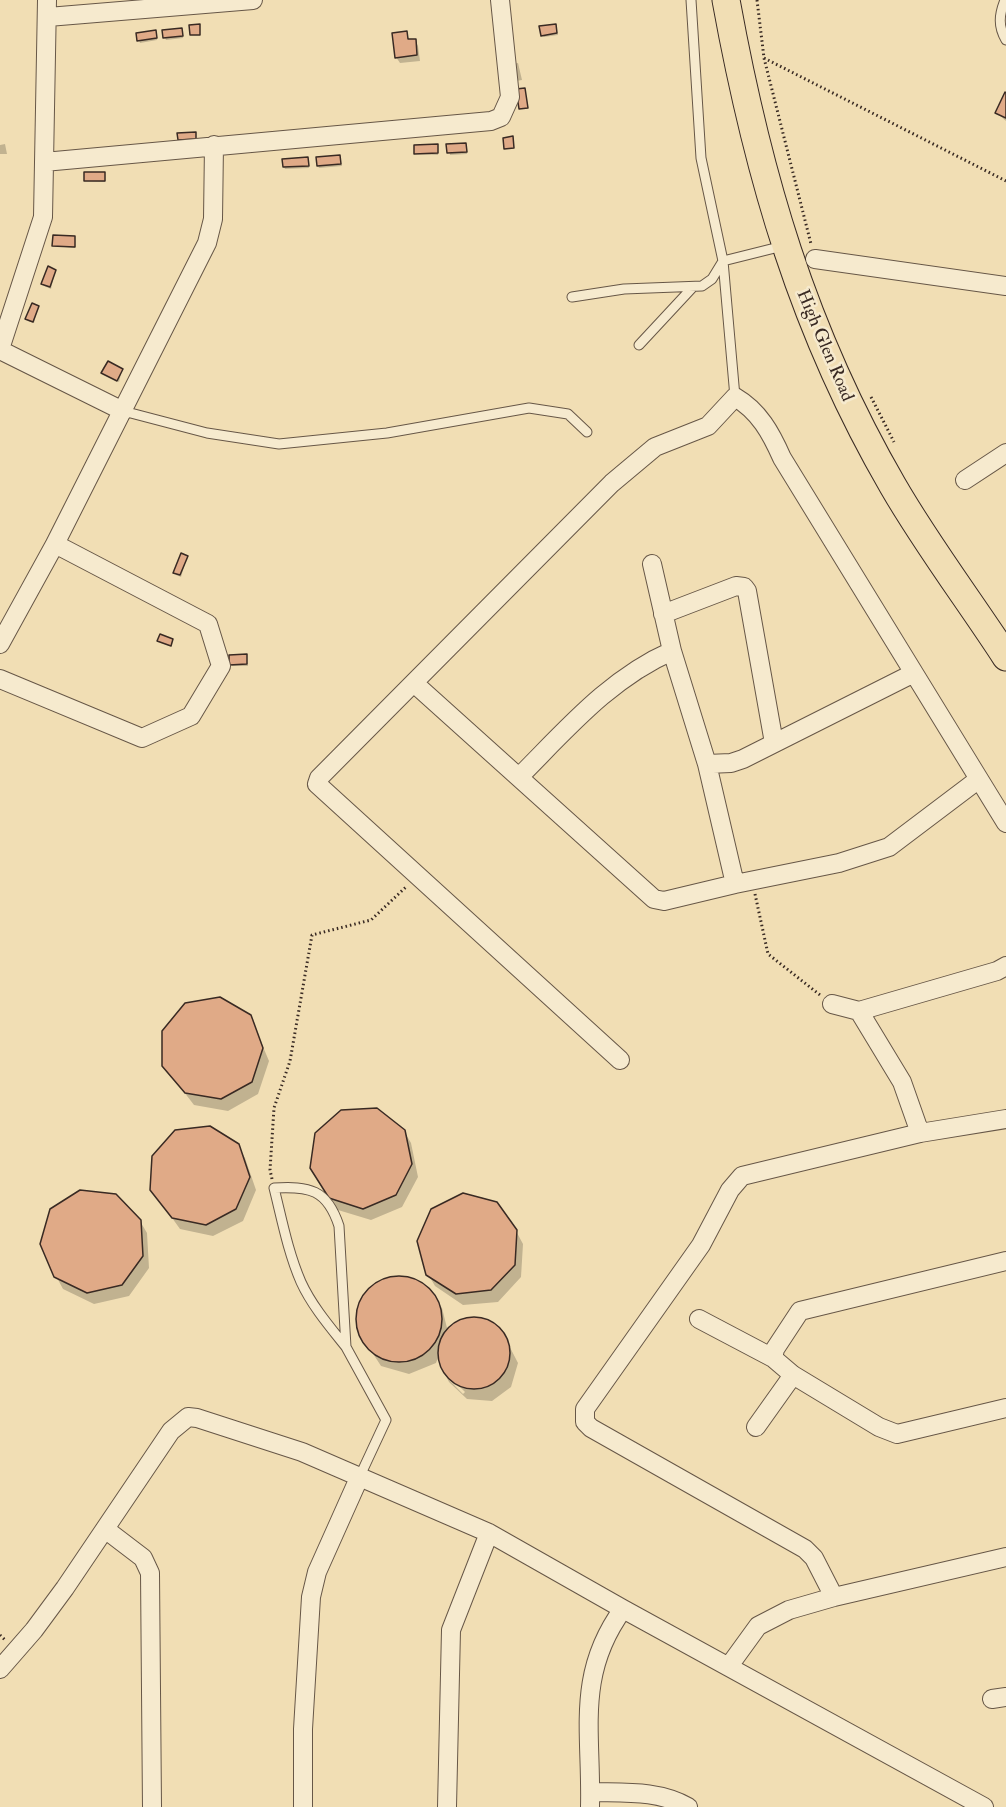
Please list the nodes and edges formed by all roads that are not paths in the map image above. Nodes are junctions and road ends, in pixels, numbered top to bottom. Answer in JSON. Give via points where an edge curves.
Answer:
{"nodes":[{"id":1,"x":253,"y":0,"type":"edge"},
{"id":2,"x":500,"y":0,"type":"edge"},
{"id":3,"x":691,"y":0,"type":"edge"},
{"id":4,"x":726,"y":0,"type":"edge"},
{"id":5,"x":1005,"y":0,"type":"edge"},
{"id":6,"x":48,"y":8,"type":"edge"},
{"id":7,"x":1006,"y":40,"type":"edge"},
{"id":8,"x":214,"y":145,"type":"junction"},
{"id":9,"x":44,"y":162,"type":"junction"},
{"id":10,"x":785,"y":246,"type":"junction"},
{"id":11,"x":815,"y":259,"type":"road end"},
{"id":12,"x":723,"y":261,"type":"junction"},
{"id":13,"x":692,"y":288,"type":"junction"},
{"id":14,"x":1006,"y":289,"type":"edge"},
{"id":15,"x":572,"y":297,"type":"dead end"},
{"id":16,"x":639,"y":345,"type":"dead end"},
{"id":17,"x":0,"y":349,"type":"edge"},
{"id":18,"x":735,"y":397,"type":"junction"},
{"id":19,"x":123,"y":411,"type":"junction"},
{"id":20,"x":587,"y":432,"type":"dead end"},
{"id":21,"x":1006,"y":453,"type":"edge"},
{"id":22,"x":965,"y":480,"type":"dead end"},
{"id":23,"x":55,"y":544,"type":"junction"},
{"id":24,"x":652,"y":564,"type":"dead end"},
{"id":25,"x":663,"y":614,"type":"junction"},
{"id":26,"x":0,"y":644,"type":"edge"},
{"id":27,"x":672,"y":651,"type":"junction"},
{"id":28,"x":1006,"y":657,"type":"edge"},
{"id":29,"x":912,"y":674,"type":"junction"},
{"id":30,"x":0,"y":680,"type":"edge"},
{"id":31,"x":415,"y":684,"type":"junction"},
{"id":32,"x":774,"y":743,"type":"junction"},
{"id":33,"x":707,"y":764,"type":"junction"},
{"id":34,"x":519,"y":777,"type":"junction"},
{"id":35,"x":979,"y":779,"type":"junction"},
{"id":36,"x":1006,"y":823,"type":"edge"},
{"id":37,"x":735,"y":884,"type":"junction"},
{"id":38,"x":1006,"y":966,"type":"edge"},
{"id":39,"x":832,"y":1004,"type":"road end"},
{"id":40,"x":859,"y":1011,"type":"junction"},
{"id":41,"x":620,"y":1060,"type":"dead end"},
{"id":42,"x":1006,"y":1119,"type":"edge"},
{"id":43,"x":920,"y":1133,"type":"junction"},
{"id":44,"x":1006,"y":1261,"type":"edge"},
{"id":45,"x":699,"y":1319,"type":"dead end"},
{"id":46,"x":346,"y":1347,"type":"junction"},
{"id":47,"x":773,"y":1358,"type":"junction"},
{"id":48,"x":793,"y":1375,"type":"junction"},
{"id":49,"x":1006,"y":1408,"type":"edge"},
{"id":50,"x":756,"y":1427,"type":"dead end"},
{"id":51,"x":359,"y":1478,"type":"junction"},
{"id":52,"x":105,"y":1529,"type":"junction"},
{"id":53,"x":489,"y":1533,"type":"junction"},
{"id":54,"x":1006,"y":1557,"type":"edge"},
{"id":55,"x":834,"y":1597,"type":"junction"},
{"id":56,"x":623,"y":1609,"type":"junction"},
{"id":57,"x":729,"y":1666,"type":"junction"},
{"id":58,"x":0,"y":1669,"type":"edge"},
{"id":59,"x":591,"y":1800,"type":"edge"},
{"id":60,"x":152,"y":1807,"type":"edge"},
{"id":61,"x":303,"y":1807,"type":"edge"},
{"id":62,"x":447,"y":1807,"type":"edge"},
{"id":63,"x":688,"y":1807,"type":"edge"},
{"id":64,"x":984,"y":1807,"type":"edge"}],
"edges":[{"from":1,"to":6,"type":"street"},
{"from":2,"to":8,"type":"street","via":[[510,97],[501,117],[491,121]]},
{"from":3,"to":12,"type":"lane","via":[[701,158]]},
{"from":4,"to":10,"type":"main road","name":"High Glen Road","via":[[751,129]]},
{"from":5,"to":7,"type":"lane","via":[[1000,30]]},
{"from":6,"to":9,"type":"street"},
{"from":8,"to":9,"type":"street"},
{"from":8,"to":19,"type":"street","via":[[210,234]]},
{"from":9,"to":17,"type":"street","via":[[43,217]]},
{"from":10,"to":12,"type":"lane"},
{"from":10,"to":28,"type":"main road","name":"High Glen Road","via":[[823,348],[894,488]]},
{"from":11,"to":14,"type":"street"},
{"from":12,"to":13,"type":"lane","via":[[712,279]]},
{"from":12,"to":18,"type":"lane"},
{"from":13,"to":15,"type":"lane","via":[[624,289]]},
{"from":13,"to":16,"type":"lane"},
{"from":17,"to":19,"type":"street"},
{"from":18,"to":29,"type":"street","via":[[750,406],[772,436]]},
{"from":18,"to":31,"type":"street","via":[[708,426],[655,447],[612,483]]},
{"from":19,"to":20,"type":"lane","via":[[207,434],[279,444],[387,433],[529,408],[568,414]]},
{"from":19,"to":23,"type":"street"},
{"from":21,"to":22,"type":"street"},
{"from":23,"to":26,"type":"street"},
{"from":23,"to":30,"type":"street","via":[[208,624],[221,666],[191,716],[142,738]]},
{"from":24,"to":25,"type":"street"},
{"from":25,"to":27,"type":"street"},
{"from":25,"to":32,"type":"street","via":[[736,586],[744,587]]},
{"from":27,"to":33,"type":"street"},
{"from":27,"to":34,"type":"street","via":[[650,661],[605,693]]},
{"from":29,"to":32,"type":"street"},
{"from":29,"to":35,"type":"street"},
{"from":31,"to":34,"type":"street"},
{"from":31,"to":41,"type":"street","via":[[317,784]]},
{"from":32,"to":33,"type":"street","via":[[731,763]]},
{"from":33,"to":37,"type":"street"},
{"from":34,"to":37,"type":"street","via":[[654,898],[664,901]]},
{"from":35,"to":36,"type":"street"},
{"from":35,"to":37,"type":"street","via":[[889,847],[839,863]]},
{"from":38,"to":40,"type":"street"},
{"from":39,"to":40,"type":"street"},
{"from":40,"to":43,"type":"street","via":[[902,1082]]},
{"from":42,"to":43,"type":"street"},
{"from":43,"to":55,"type":"street","via":[[751,1172],[735,1181],[701,1245],[584,1413],[591,1428],[806,1549]]},
{"from":44,"to":47,"type":"street","via":[[806,1308],[794,1317]]},
{"from":45,"to":47,"type":"street"},
{"from":46,"to":46,"type":"lane","via":[[339,1226],[333,1209],[319,1193],[303,1188],[274,1188],[290,1255],[302,1284]]},
{"from":46,"to":51,"type":"lane","via":[[386,1420]]},
{"from":47,"to":48,"type":"street"},
{"from":48,"to":49,"type":"street","via":[[897,1434]]},
{"from":48,"to":50,"type":"street"},
{"from":51,"to":52,"type":"street","via":[[302,1452],[206,1419],[188,1418],[171,1431]]},
{"from":51,"to":53,"type":"street"},
{"from":51,"to":61,"type":"street","via":[[317,1572],[309,1610]]},
{"from":52,"to":58,"type":"street","via":[[34,1630]]},
{"from":52,"to":60,"type":"street","via":[[143,1558],[150,1573]]},
{"from":53,"to":56,"type":"street"},
{"from":53,"to":62,"type":"street","via":[[450,1630]]},
{"from":54,"to":55,"type":"street"},
{"from":55,"to":57,"type":"street","via":[[789,1610],[758,1626]]},
{"from":56,"to":57,"type":"street"},
{"from":56,"to":59,"type":"street","via":[[599,1648],[589,1695]]},
{"from":57,"to":64,"type":"street"},
{"from":59,"to":63,"type":"street","via":[[646,1793],[673,1798]]}]}
